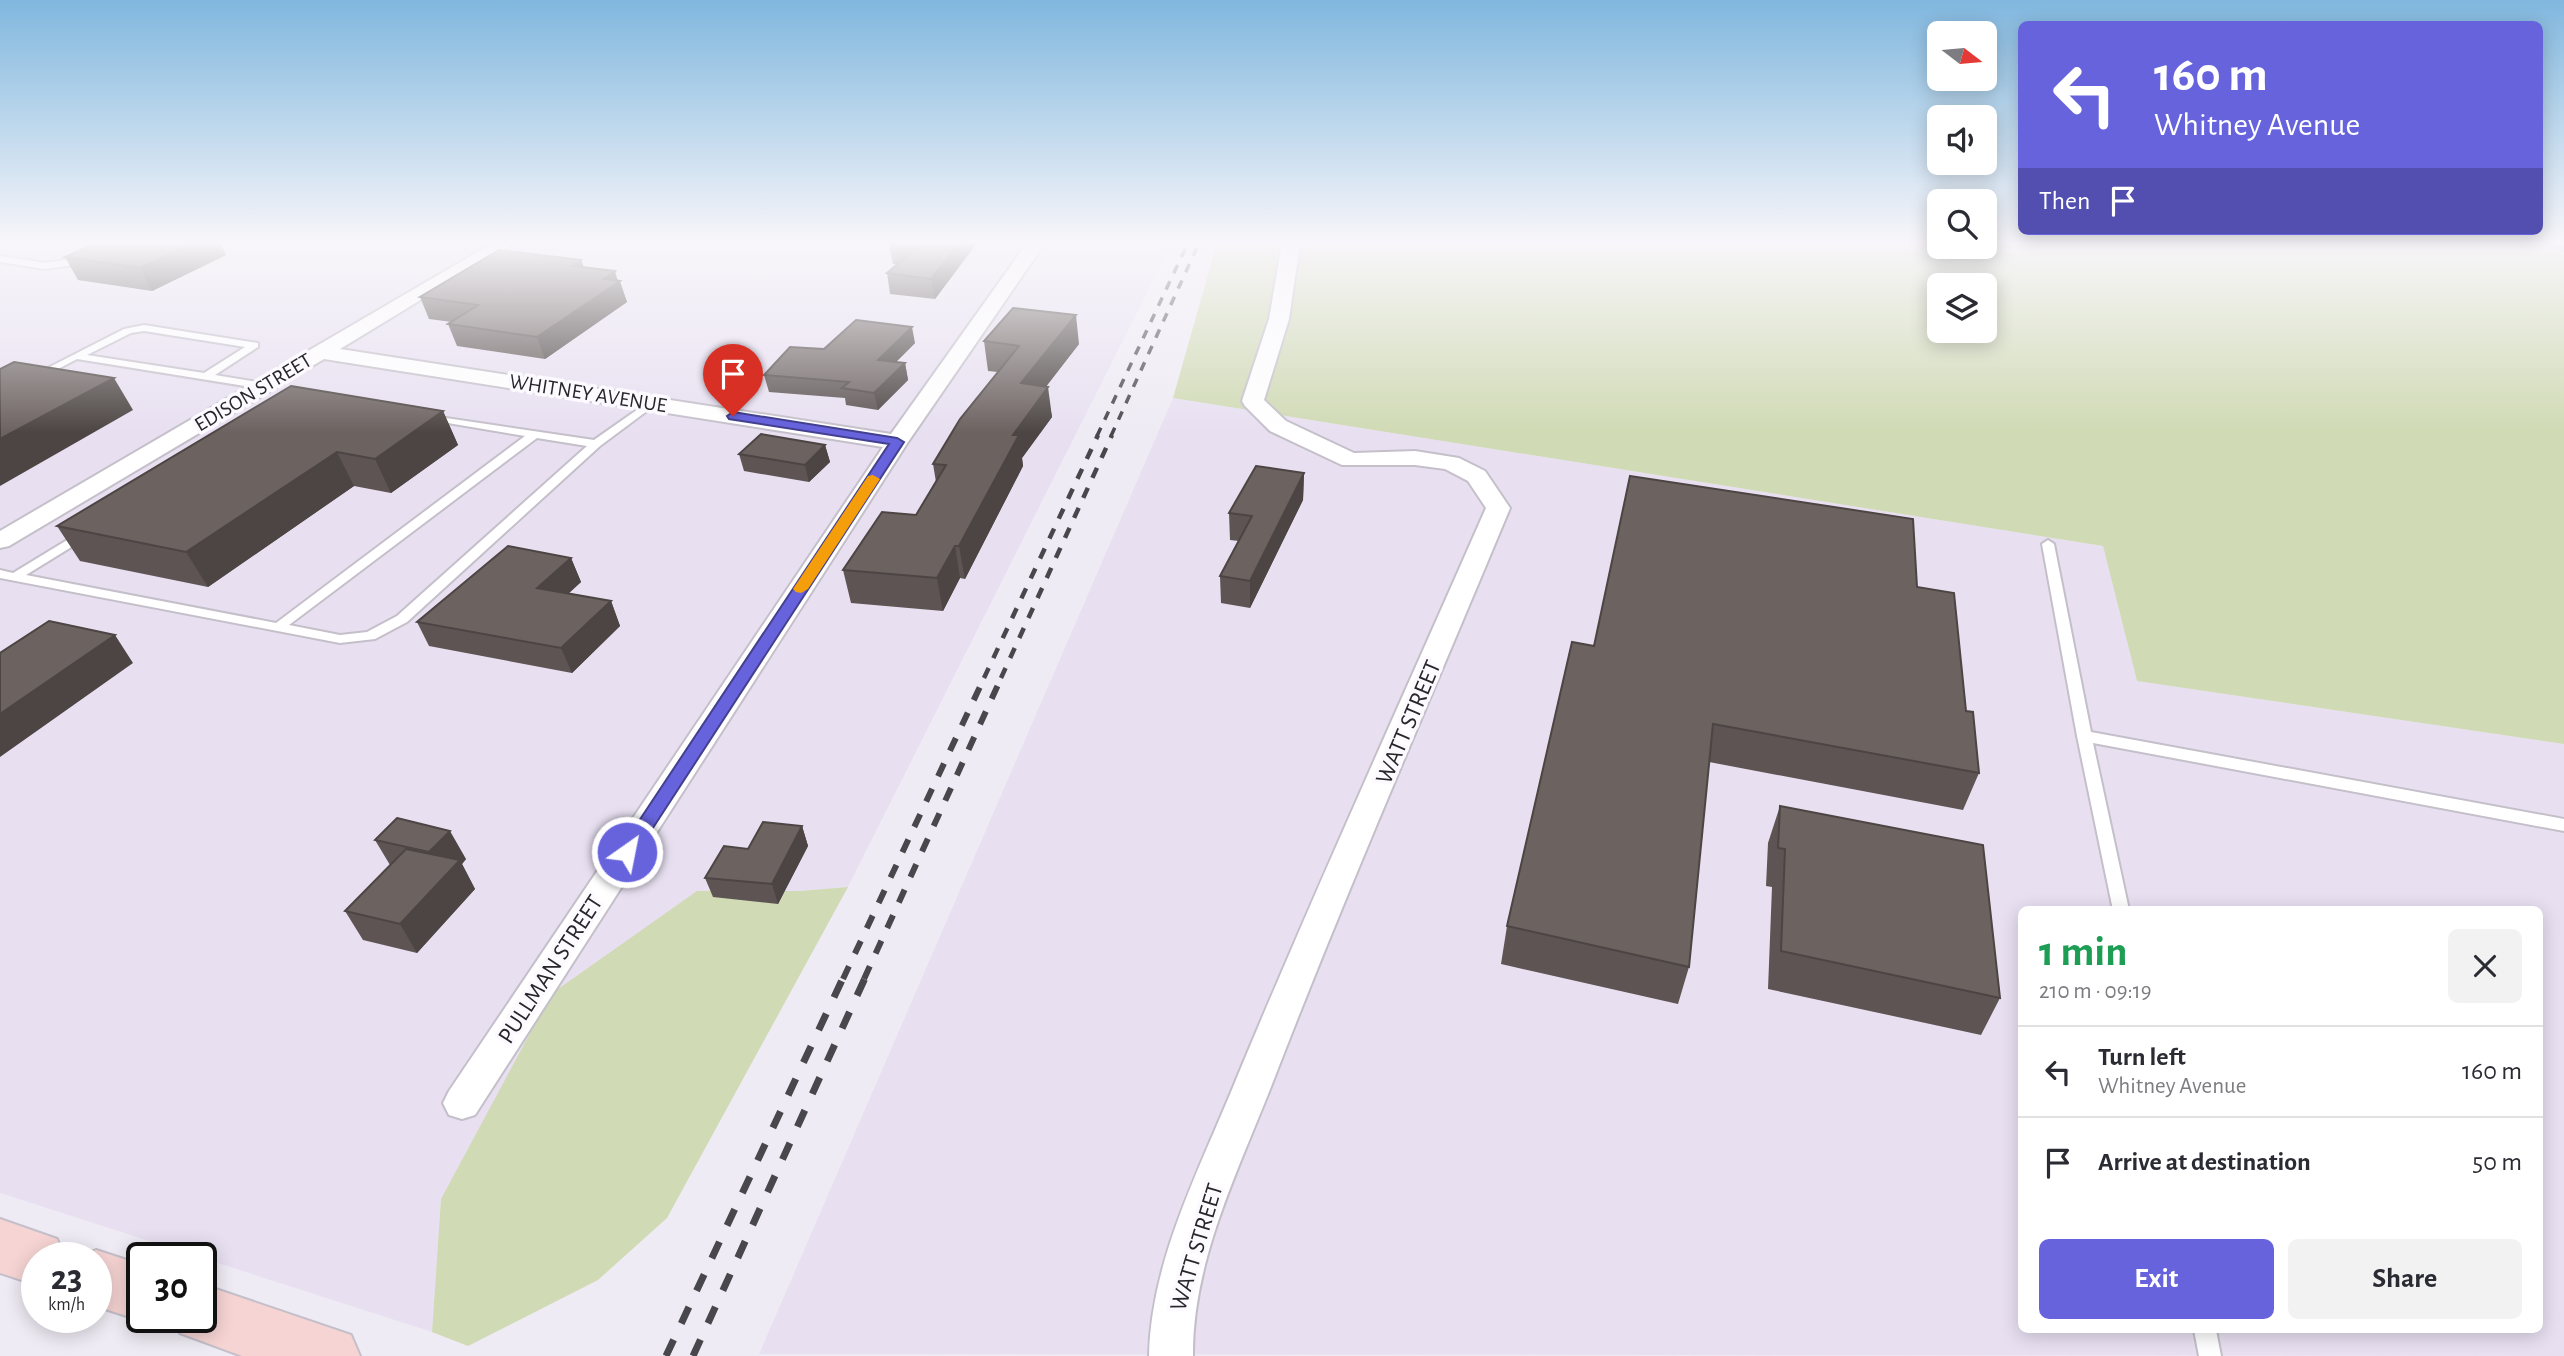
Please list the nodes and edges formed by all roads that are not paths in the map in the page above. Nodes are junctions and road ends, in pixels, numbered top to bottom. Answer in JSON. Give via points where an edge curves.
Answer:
{"nodes":[{"id":1,"x":398,"y":306,"type":"edge"},
{"id":2,"x":992,"y":306,"type":"edge"},
{"id":3,"x":1281,"y":306,"type":"edge"},
{"id":4,"x":320,"y":352,"type":"junction"},
{"id":5,"x":76,"y":356,"type":"junction"},
{"id":6,"x":205,"y":377,"type":"junction"},
{"id":7,"x":21,"y":384,"type":"edge"},
{"id":8,"x":263,"y":386,"type":"junction"},
{"id":9,"x":651,"y":403,"type":"junction"},
{"id":10,"x":424,"y":416,"type":"edge"},
{"id":11,"x":533,"y":435,"type":"junction"},
{"id":12,"x":897,"y":442,"type":"junction"},
{"id":13,"x":596,"y":444,"type":"junction"},
{"id":14,"x":96,"y":526,"type":"edge"},
{"id":15,"x":0,"y":541,"type":"edge"},
{"id":16,"x":2049,"y":544,"type":"dead end"},
{"id":17,"x":0,"y":573,"type":"edge"},
{"id":18,"x":15,"y":577,"type":"junction"},
{"id":19,"x":277,"y":628,"type":"junction"},
{"id":20,"x":2084,"y":736,"type":"junction"},
{"id":21,"x":2564,"y":825,"type":"edge"},
{"id":22,"x":2120,"y":906,"type":"edge"},
{"id":23,"x":462,"y":1103,"type":"dead end"},
{"id":24,"x":0,"y":1246,"type":"edge"},
{"id":25,"x":21,"y":1253,"type":"edge"},
{"id":26,"x":217,"y":1318,"type":"edge"},
{"id":27,"x":2206,"y":1333,"type":"edge"},
{"id":28,"x":330,"y":1356,"type":"edge"},
{"id":29,"x":1171,"y":1356,"type":"edge"},
{"id":30,"x":2210,"y":1356,"type":"edge"}],
"edges":[{"from":1,"to":4,"type":"street","name":"EDISON STREET"},
{"from":2,"to":12,"type":"street","name":"PULLMAN STREET"},
{"from":3,"to":29,"type":"street","name":"WATT STREET","via":[[1253,401],[1278,426],[1350,460],[1415,457],[1451,463],[1477,476],[1498,508],[1274,1033],[1196,1230],[1179,1289]]},
{"from":4,"to":8,"type":"street","name":"EDISON STREET"},
{"from":4,"to":9,"type":"street","name":"WHITNEY AVENUE"},
{"from":5,"to":6,"type":"lane"},
{"from":5,"to":6,"type":"lane","via":[[144,328],[254,345]]},
{"from":5,"to":7,"type":"lane"},
{"from":6,"to":8,"type":"lane"},
{"from":8,"to":15,"type":"street","name":"EDISON STREET"},
{"from":9,"to":12,"type":"street","name":"WHITNEY AVENUE"},
{"from":9,"to":13,"type":"lane"},
{"from":10,"to":11,"type":"lane"},
{"from":11,"to":13,"type":"lane"},
{"from":11,"to":19,"type":"lane"},
{"from":12,"to":23,"type":"street","name":"PULLMAN STREET"},
{"from":13,"to":19,"type":"lane","via":[[402,619],[370,636],[340,639]]},
{"from":14,"to":18,"type":"lane"},
{"from":16,"to":20,"type":"lane"},
{"from":17,"to":18,"type":"lane"},
{"from":18,"to":19,"type":"lane"},
{"from":20,"to":21,"type":"lane"},
{"from":20,"to":22,"type":"lane"},
{"from":24,"to":25,"type":"main road"},
{"from":26,"to":28,"type":"main road"},
{"from":27,"to":30,"type":"lane"}]}
